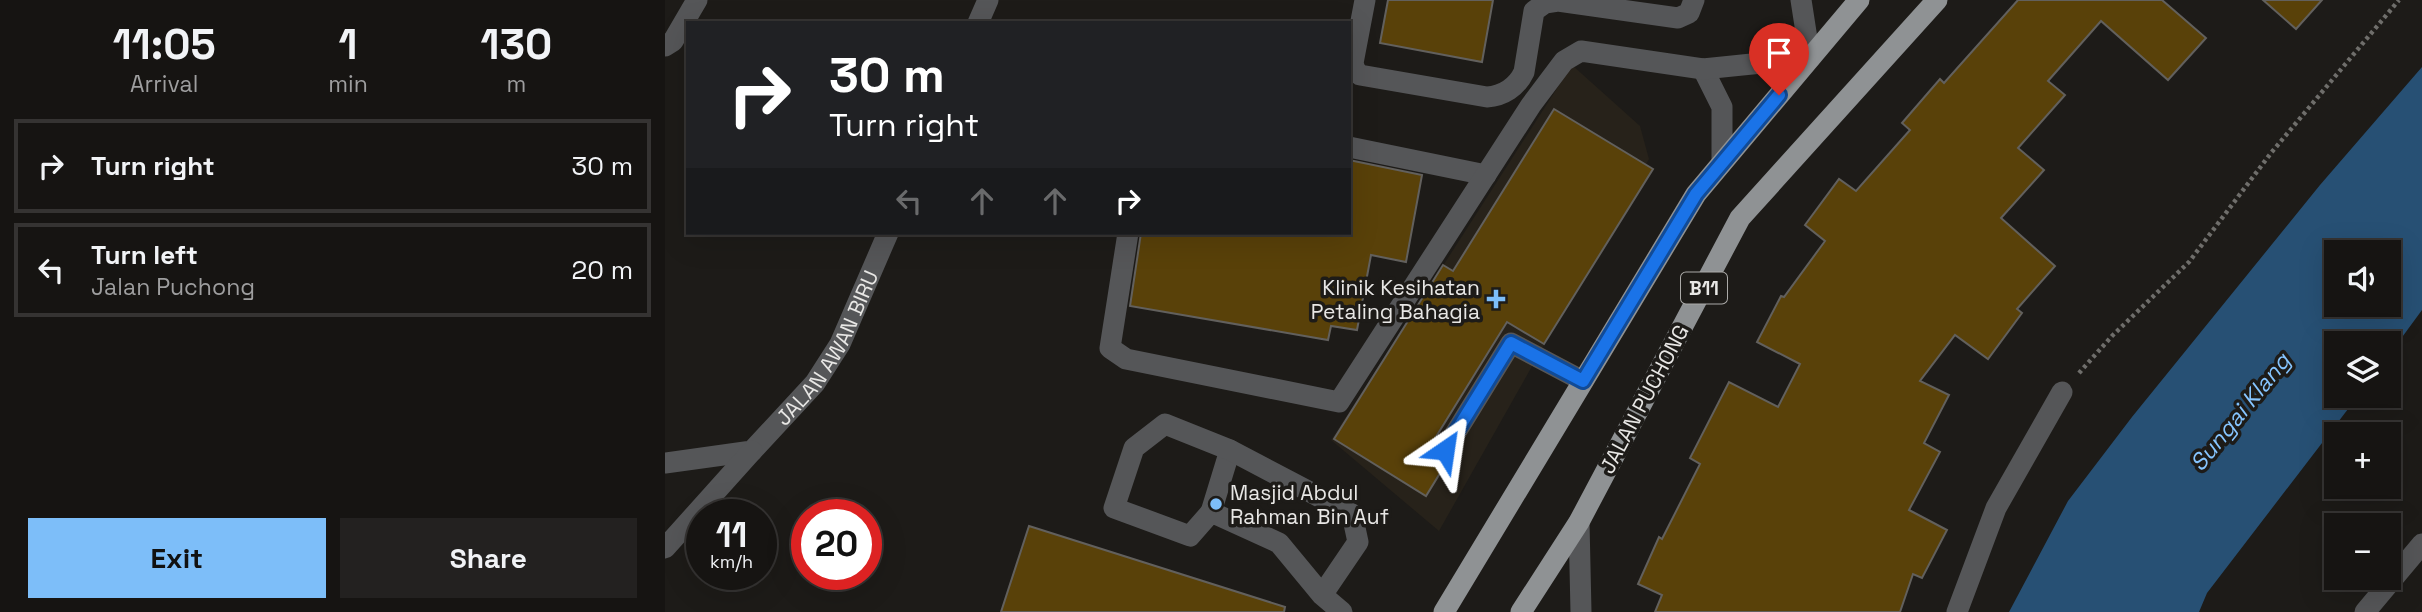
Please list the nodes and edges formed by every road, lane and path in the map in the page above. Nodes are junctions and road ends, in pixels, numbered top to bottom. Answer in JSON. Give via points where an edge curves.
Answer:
{"nodes":[{"id":1,"x":697,"y":0,"type":"edge"},
{"id":2,"x":988,"y":0,"type":"edge"},
{"id":3,"x":1365,"y":0,"type":"edge"},
{"id":4,"x":1694,"y":0,"type":"edge"},
{"id":5,"x":1801,"y":0,"type":"edge"},
{"id":6,"x":1859,"y":0,"type":"edge"},
{"id":7,"x":1937,"y":0,"type":"edge"},
{"id":8,"x":2399,"y":0,"type":"edge"},
{"id":9,"x":979,"y":21,"type":"edge"},
{"id":10,"x":665,"y":47,"type":"edge"},
{"id":11,"x":1810,"y":58,"type":"junction"},
{"id":12,"x":1703,"y":69,"type":"junction"},
{"id":13,"x":1351,"y":147,"type":"edge"},
{"id":14,"x":1722,"y":162,"type":"junction"},
{"id":15,"x":1486,"y":175,"type":"junction"},
{"id":16,"x":887,"y":235,"type":"edge"},
{"id":17,"x":1128,"y":235,"type":"edge"},
{"id":18,"x":1583,"y":381,"type":"junction"},
{"id":19,"x":2062,"y":392,"type":"joint"},
{"id":20,"x":1230,"y":450,"type":"junction"},
{"id":21,"x":1445,"y":450,"type":"dead end"},
{"id":22,"x":752,"y":451,"type":"junction"},
{"id":23,"x":665,"y":463,"type":"edge"},
{"id":24,"x":1211,"y":512,"type":"junction"},
{"id":25,"x":1579,"y":522,"type":"junction"},
{"id":26,"x":2422,"y":544,"type":"edge"},
{"id":27,"x":665,"y":548,"type":"edge"},
{"id":28,"x":1322,"y":596,"type":"junction"},
{"id":29,"x":1342,"y":612,"type":"edge"},
{"id":30,"x":1444,"y":612,"type":"edge"},
{"id":31,"x":1521,"y":612,"type":"edge"},
{"id":32,"x":1581,"y":612,"type":"edge"},
{"id":33,"x":1957,"y":612,"type":"edge"},
{"id":34,"x":2365,"y":612,"type":"edge"}],
"edges":[{"from":1,"to":10,"type":"street"},
{"from":2,"to":9,"type":"street"},
{"from":3,"to":4,"type":"street","via":[[1353,63],[1360,75],[1486,97],[1502,93],[1520,80],[1535,11],[1545,3],[1678,18],[1689,13]]},
{"from":5,"to":11,"type":"street"},
{"from":6,"to":11,"type":"main road","number":"B11"},
{"from":7,"to":25,"type":"main road","name":"JALAN PUCHONG","number":"B11","via":[[1741,218]]},
{"from":8,"to":19,"type":"path","via":[[2271,153],[2189,262],[2112,335]]},
{"from":11,"to":12,"type":"street"},
{"from":11,"to":14,"type":"main road","number":"B11"},
{"from":12,"to":14,"type":"street","via":[[1722,107]]},
{"from":12,"to":15,"type":"street","via":[[1581,51],[1564,61]]},
{"from":13,"to":15,"type":"street"},
{"from":14,"to":18,"type":"main road","number":"B11","via":[[1696,194]]},
{"from":15,"to":17,"type":"street","via":[[1339,402],[1126,359],[1110,348]]},
{"from":16,"to":22,"type":"street","name":"JALAN AWAN BIRU","via":[[840,344],[815,383]]},
{"from":18,"to":21,"type":"street","via":[[1511,343]]},
{"from":18,"to":30,"type":"main road","number":"B11"},
{"from":19,"to":33,"type":"street","via":[[1996,508]]},
{"from":20,"to":24,"type":"street"},
{"from":20,"to":24,"type":"street","via":[[1165,424],[1135,448],[1114,508],[1190,536]]},
{"from":20,"to":28,"type":"street","via":[[1352,514],[1358,542]]},
{"from":22,"to":23,"type":"street"},
{"from":22,"to":27,"type":"street","name":"JALAN AWAN BIRU"},
{"from":24,"to":28,"type":"street","via":[[1279,544]]},
{"from":25,"to":31,"type":"main road","name":"JALAN PUCHONG","number":"B11"},
{"from":25,"to":32,"type":"street"},
{"from":26,"to":34,"type":"street"},
{"from":28,"to":29,"type":"street"}]}
